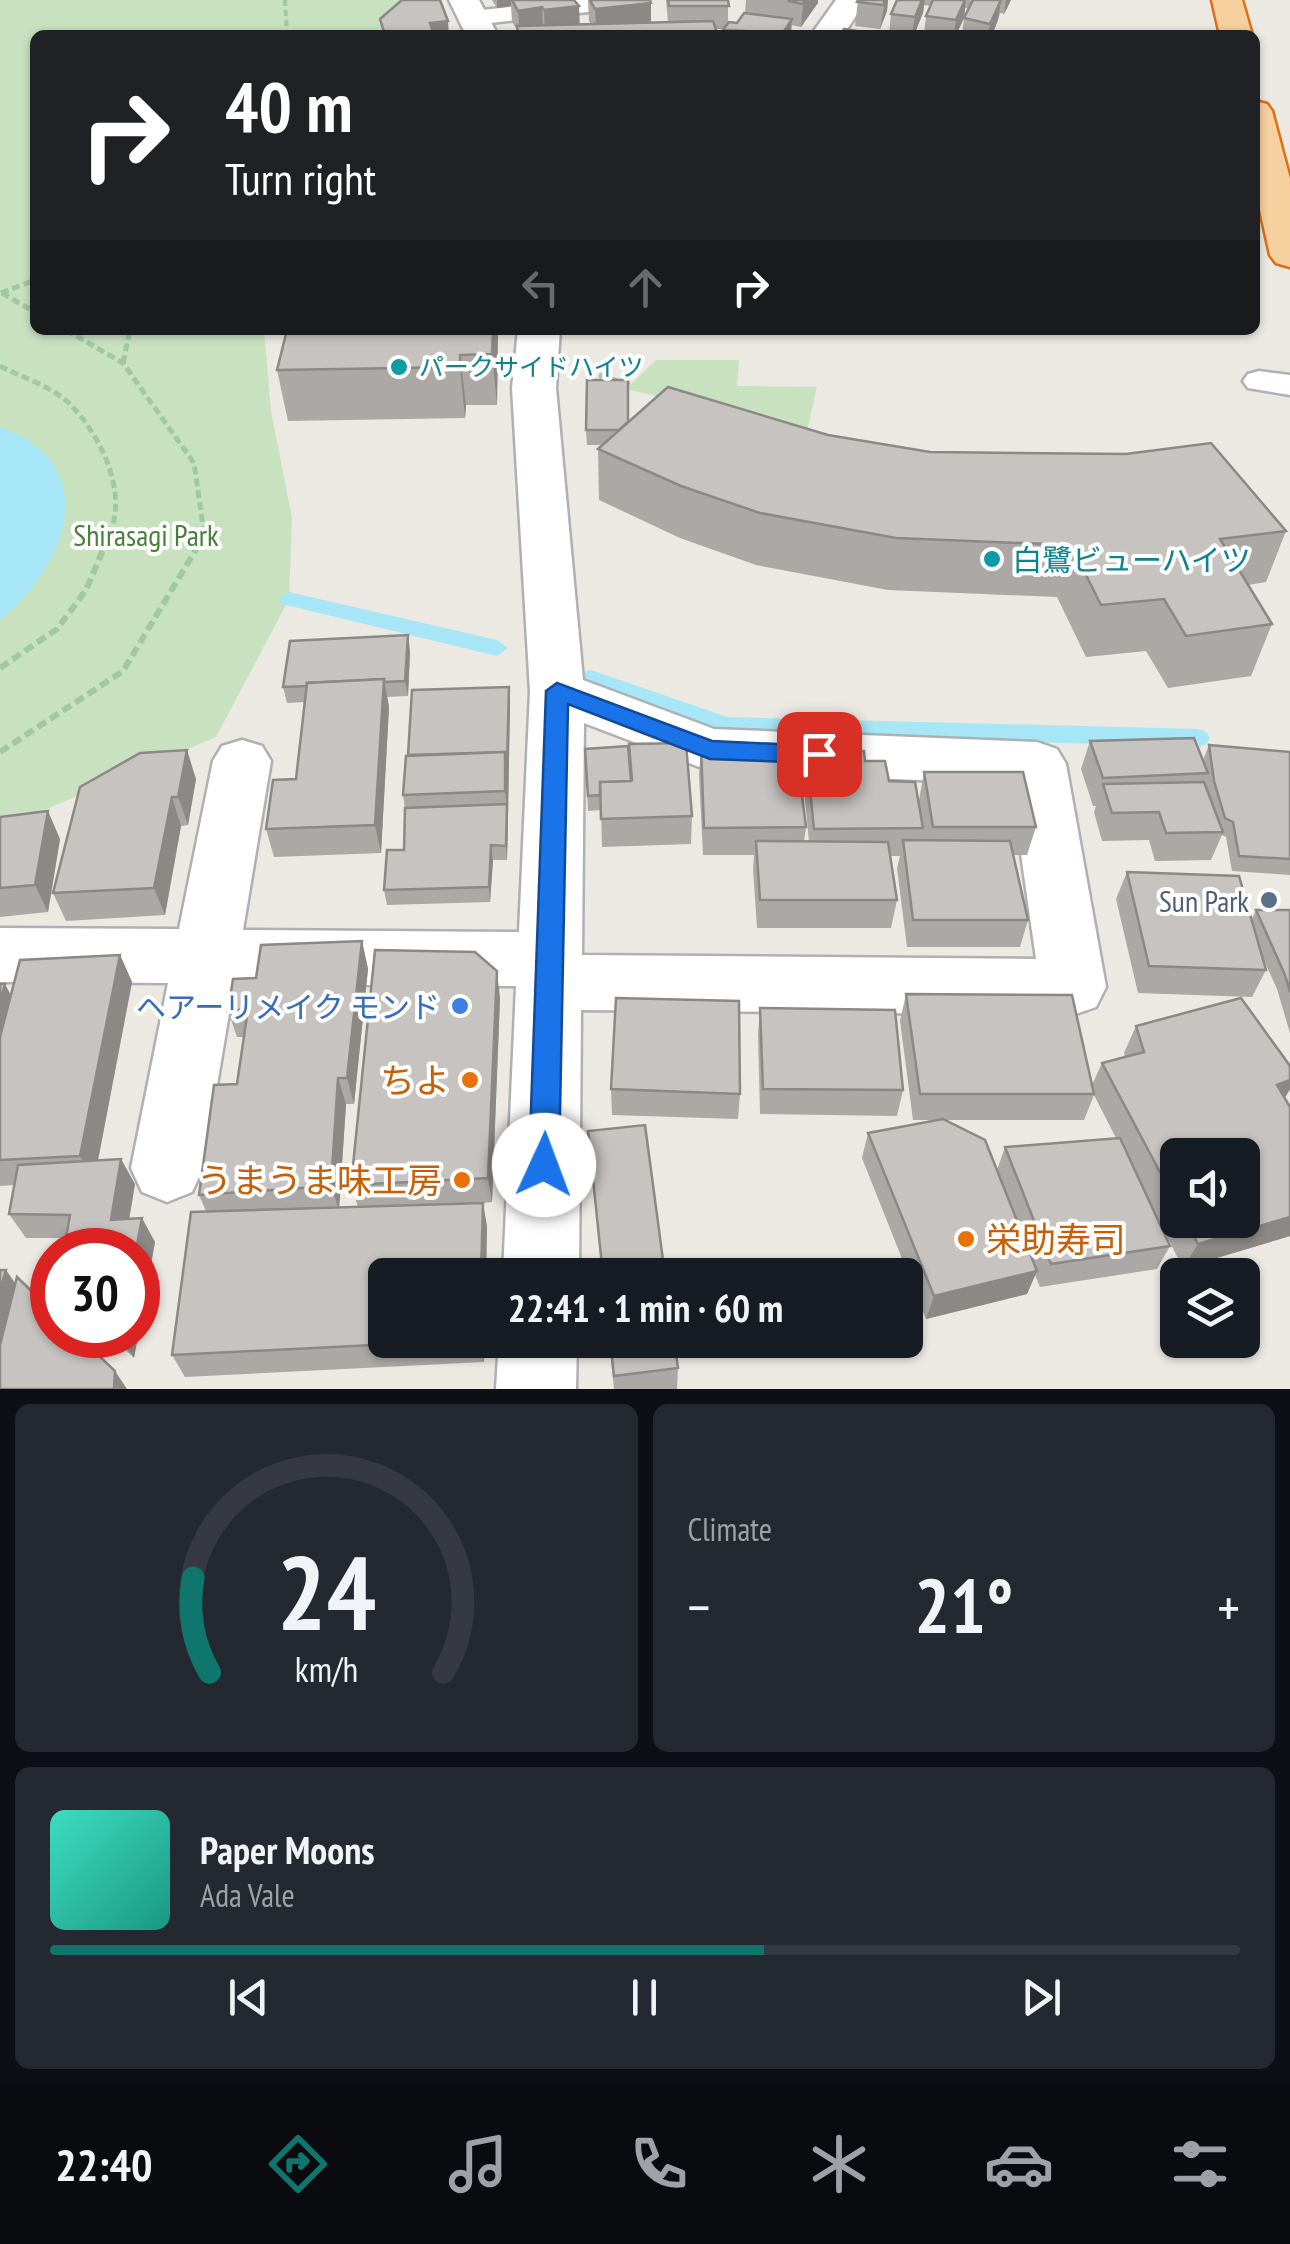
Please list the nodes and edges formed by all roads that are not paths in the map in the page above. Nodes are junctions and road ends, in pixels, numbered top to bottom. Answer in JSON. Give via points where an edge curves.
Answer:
{"nodes":[{"id":1,"x":852,"y":0,"type":"edge"},
{"id":2,"x":1227,"y":0,"type":"edge"},
{"id":3,"x":596,"y":4,"type":"edge"},
{"id":4,"x":473,"y":18,"type":"edge"},
{"id":5,"x":831,"y":30,"type":"edge"},
{"id":6,"x":1235,"y":30,"type":"edge"},
{"id":7,"x":1260,"y":154,"type":"edge"},
{"id":8,"x":1290,"y":255,"type":"edge"},
{"id":9,"x":539,"y":335,"type":"edge"},
{"id":10,"x":557,"y":691,"type":"junction"},
{"id":11,"x":242,"y":761,"type":"dead end"},
{"id":12,"x":0,"y":956,"type":"edge"},
{"id":13,"x":203,"y":957,"type":"junction"},
{"id":14,"x":552,"y":970,"type":"junction"},
{"id":15,"x":167,"y":1168,"type":"dead end"},
{"id":16,"x":541,"y":1258,"type":"edge"},
{"id":17,"x":537,"y":1358,"type":"edge"},
{"id":18,"x":536,"y":1389,"type":"edge"}],
"edges":[{"from":1,"to":5,"type":"street"},
{"from":2,"to":6,"type":"highway"},
{"from":3,"to":4,"type":"lane"},
{"from":7,"to":8,"type":"highway"},
{"from":9,"to":10,"type":"street","via":[[534,388]]},
{"from":10,"to":14,"type":"street"},
{"from":10,"to":14,"type":"street","via":[[710,750],[1038,764],[1073,987]]},
{"from":11,"to":13,"type":"street"},
{"from":12,"to":13,"type":"street"},
{"from":13,"to":14,"type":"street"},
{"from":13,"to":15,"type":"street"},
{"from":14,"to":16,"type":"street"},
{"from":17,"to":18,"type":"street"}]}
